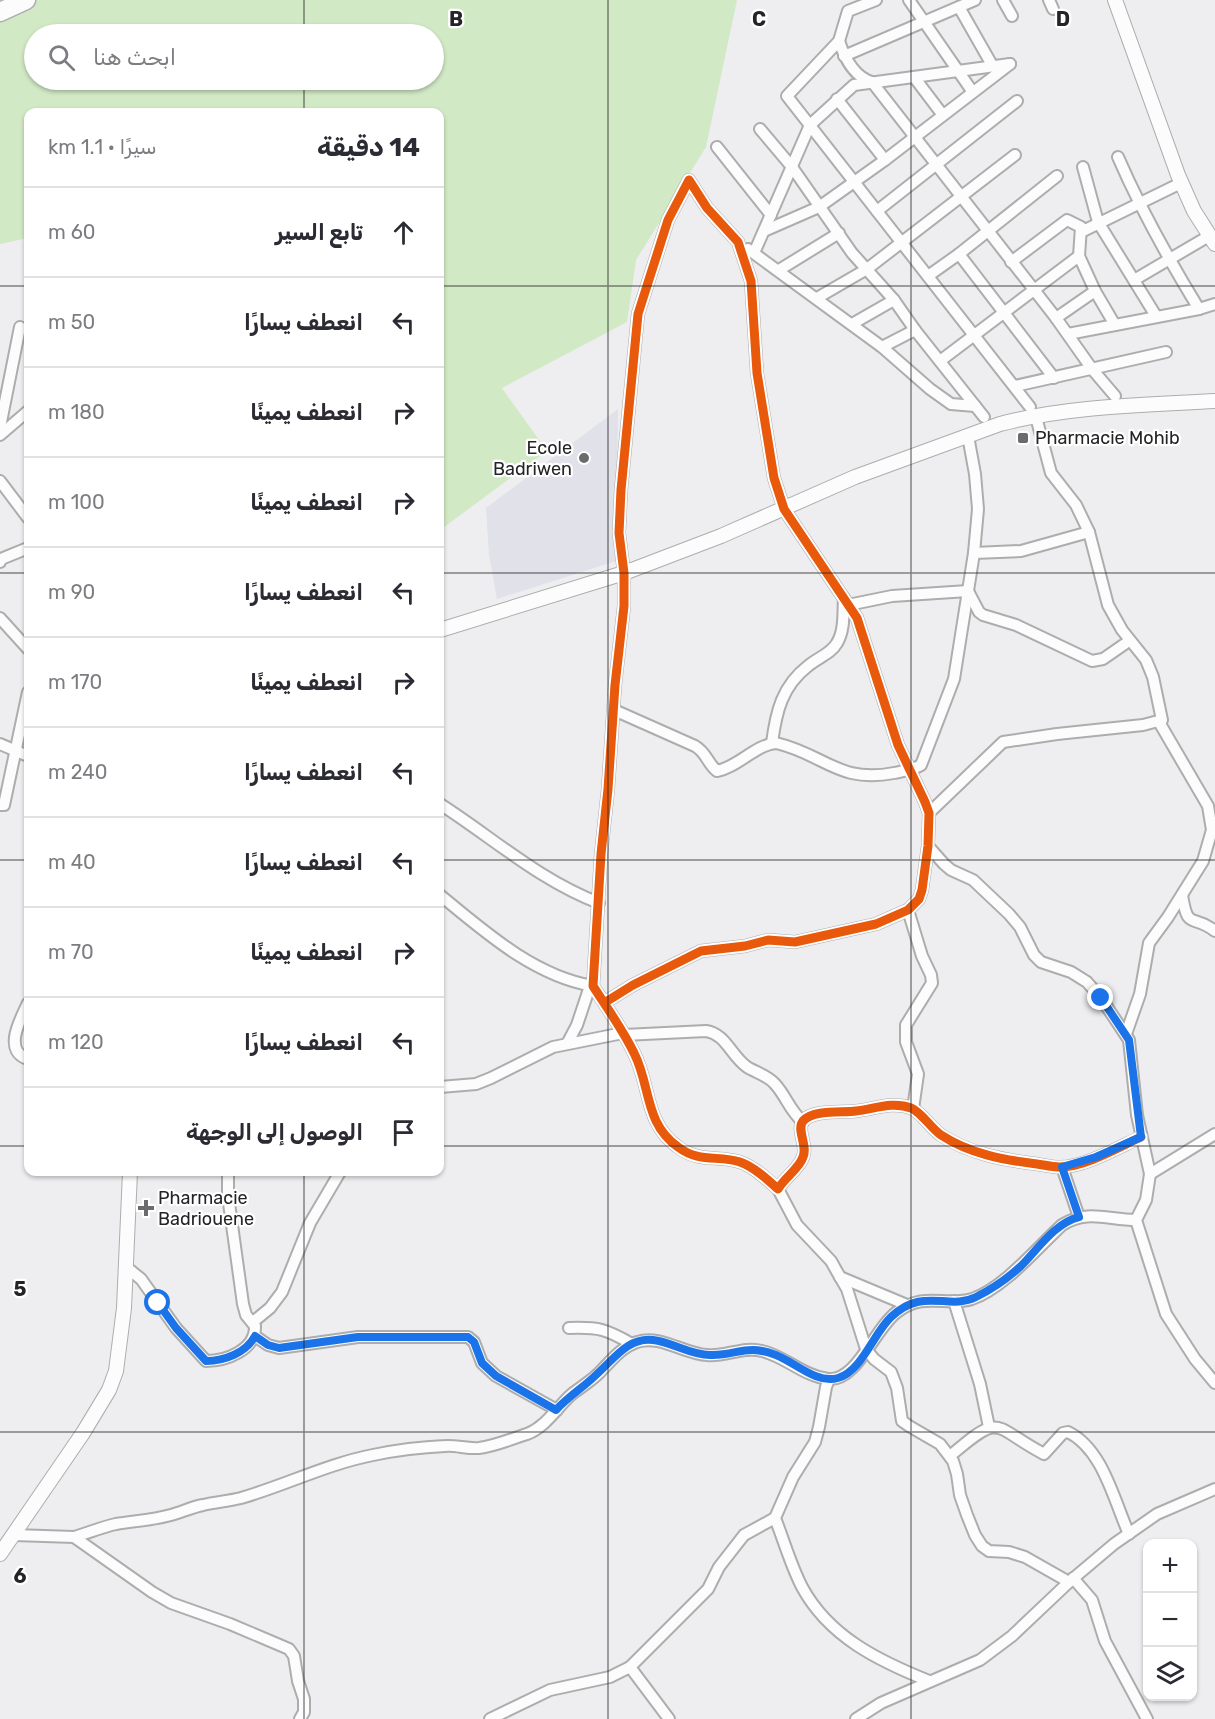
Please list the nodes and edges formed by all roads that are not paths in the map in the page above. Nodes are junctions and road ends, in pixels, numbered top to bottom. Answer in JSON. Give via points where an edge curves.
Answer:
{"nodes":[{"id":1,"x":26,"y":0,"type":"edge"},
{"id":2,"x":876,"y":0,"type":"edge"},
{"id":3,"x":909,"y":0,"type":"edge"},
{"id":4,"x":975,"y":0,"type":"edge"},
{"id":5,"x":1003,"y":0,"type":"edge"},
{"id":6,"x":1115,"y":0,"type":"edge"},
{"id":7,"x":959,"y":7,"type":"junction"},
{"id":8,"x":0,"y":12,"type":"edge"},
{"id":9,"x":1012,"y":16,"type":"dead end"},
{"id":10,"x":924,"y":22,"type":"junction"},
{"id":11,"x":839,"y":41,"type":"junction"},
{"id":12,"x":844,"y":56,"type":"junction"},
{"id":13,"x":992,"y":65,"type":"junction"},
{"id":14,"x":958,"y":71,"type":"junction"},
{"id":15,"x":914,"y":77,"type":"junction"},
{"id":16,"x":872,"y":82,"type":"junction"},
{"id":17,"x":972,"y":91,"type":"junction"},
{"id":18,"x":837,"y":99,"type":"junction"},
{"id":19,"x":1017,"y":101,"type":"dead end"},
{"id":20,"x":942,"y":114,"type":"junction"},
{"id":21,"x":810,"y":125,"type":"junction"},
{"id":22,"x":760,"y":129,"type":"dead end"},
{"id":23,"x":914,"y":136,"type":"junction"},
{"id":24,"x":717,"y":147,"type":"dead end"},
{"id":25,"x":1016,"y":155,"type":"dead end"},
{"id":26,"x":1118,"y":157,"type":"dead end"},
{"id":27,"x":885,"y":160,"type":"junction"},
{"id":28,"x":935,"y":165,"type":"junction"},
{"id":29,"x":792,"y":167,"type":"junction"},
{"id":30,"x":1083,"y":167,"type":"dead end"},
{"id":31,"x":1057,"y":176,"type":"dead end"},
{"id":32,"x":854,"y":182,"type":"junction"},
{"id":33,"x":1181,"y":183,"type":"junction"},
{"id":34,"x":960,"y":197,"type":"junction"},
{"id":35,"x":1138,"y":203,"type":"junction"},
{"id":36,"x":819,"y":207,"type":"junction"},
{"id":37,"x":877,"y":211,"type":"junction"},
{"id":38,"x":771,"y":215,"type":"junction"},
{"id":39,"x":1098,"y":222,"type":"junction"},
{"id":40,"x":988,"y":230,"type":"junction"},
{"id":41,"x":764,"y":231,"type":"junction"},
{"id":42,"x":1081,"y":232,"type":"junction"},
{"id":43,"x":839,"y":233,"type":"junction"},
{"id":44,"x":1212,"y":240,"type":"edge"},
{"id":45,"x":738,"y":242,"type":"junction"},
{"id":46,"x":901,"y":243,"type":"junction"},
{"id":47,"x":754,"y":253,"type":"junction"},
{"id":48,"x":959,"y":254,"type":"junction"},
{"id":49,"x":1079,"y":256,"type":"junction"},
{"id":50,"x":1168,"y":260,"type":"junction"},
{"id":51,"x":1011,"y":262,"type":"junction"},
{"id":52,"x":867,"y":269,"type":"junction"},
{"id":53,"x":779,"y":270,"type":"junction"},
{"id":54,"x":928,"y":276,"type":"junction"},
{"id":55,"x":1134,"y":280,"type":"junction"},
{"id":56,"x":1034,"y":290,"type":"junction"},
{"id":57,"x":1095,"y":291,"type":"junction"},
{"id":58,"x":817,"y":298,"type":"junction"},
{"id":59,"x":894,"y":300,"type":"junction"},
{"id":60,"x":1215,"y":304,"type":"edge"},
{"id":61,"x":1199,"y":309,"type":"junction"},
{"id":62,"x":1004,"y":312,"type":"junction"},
{"id":63,"x":1156,"y":316,"type":"junction"},
{"id":64,"x":1056,"y":318,"type":"junction"},
{"id":65,"x":852,"y":324,"type":"junction"},
{"id":66,"x":1115,"y":325,"type":"junction"},
{"id":67,"x":20,"y":327,"type":"dead end"},
{"id":68,"x":915,"y":330,"type":"junction"},
{"id":69,"x":1068,"y":334,"type":"junction"},
{"id":70,"x":973,"y":336,"type":"junction"},
{"id":71,"x":882,"y":347,"type":"junction"},
{"id":72,"x":1166,"y":352,"type":"dead end"},
{"id":73,"x":940,"y":360,"type":"junction"},
{"id":74,"x":1092,"y":369,"type":"junction"},
{"id":75,"x":5,"y":373,"type":"edge"},
{"id":76,"x":1054,"y":378,"type":"junction"},
{"id":77,"x":1015,"y":386,"type":"junction"},
{"id":78,"x":1115,"y":396,"type":"dead end"},
{"id":79,"x":1215,"y":401,"type":"edge"},
{"id":80,"x":975,"y":406,"type":"junction"},
{"id":81,"x":1033,"y":412,"type":"junction"},
{"id":82,"x":24,"y":414,"type":"edge"},
{"id":83,"x":984,"y":417,"type":"dead end"},
{"id":84,"x":0,"y":427,"type":"edge"},
{"id":85,"x":0,"y":435,"type":"edge"},
{"id":86,"x":968,"y":436,"type":"junction"},
{"id":87,"x":0,"y":481,"type":"edge"},
{"id":88,"x":784,"y":509,"type":"junction"},
{"id":89,"x":24,"y":513,"type":"edge"},
{"id":90,"x":1089,"y":532,"type":"junction"},
{"id":91,"x":24,"y":550,"type":"edge"},
{"id":92,"x":974,"y":553,"type":"junction"},
{"id":93,"x":0,"y":560,"type":"edge"},
{"id":94,"x":624,"y":573,"type":"junction"},
{"id":95,"x":968,"y":591,"type":"junction"},
{"id":96,"x":846,"y":601,"type":"junction"},
{"id":97,"x":0,"y":618,"type":"edge"},
{"id":98,"x":444,"y":629,"type":"edge"},
{"id":99,"x":1129,"y":641,"type":"junction"},
{"id":100,"x":24,"y":645,"type":"edge"},
{"id":101,"x":614,"y":710,"type":"junction"},
{"id":102,"x":24,"y":711,"type":"edge"},
{"id":103,"x":1160,"y":722,"type":"junction"},
{"id":104,"x":772,"y":743,"type":"junction"},
{"id":105,"x":0,"y":744,"type":"edge"},
{"id":106,"x":16,"y":749,"type":"junction"},
{"id":107,"x":24,"y":754,"type":"edge"},
{"id":108,"x":909,"y":770,"type":"junction"},
{"id":109,"x":0,"y":805,"type":"edge"},
{"id":110,"x":444,"y":807,"type":"edge"},
{"id":111,"x":929,"y":813,"type":"junction"},
{"id":112,"x":928,"y":846,"type":"junction"},
{"id":113,"x":1182,"y":895,"type":"junction"},
{"id":114,"x":444,"y":898,"type":"edge"},
{"id":115,"x":599,"y":903,"type":"junction"},
{"id":116,"x":908,"y":910,"type":"junction"},
{"id":117,"x":1215,"y":931,"type":"edge"},
{"id":118,"x":592,"y":986,"type":"junction"},
{"id":119,"x":604,"y":1004,"type":"junction"},
{"id":120,"x":24,"y":1012,"type":"edge"},
{"id":121,"x":623,"y":1034,"type":"junction"},
{"id":122,"x":1126,"y":1034,"type":"junction"},
{"id":123,"x":568,"y":1042,"type":"junction"},
{"id":124,"x":24,"y":1057,"type":"edge"},
{"id":125,"x":444,"y":1087,"type":"edge"},
{"id":126,"x":914,"y":1109,"type":"junction"},
{"id":127,"x":803,"y":1122,"type":"junction"},
{"id":128,"x":1215,"y":1134,"type":"edge"},
{"id":129,"x":1141,"y":1137,"type":"junction"},
{"id":130,"x":1062,"y":1167,"type":"junction"},
{"id":131,"x":1150,"y":1174,"type":"junction"},
{"id":132,"x":130,"y":1176,"type":"edge"},
{"id":133,"x":228,"y":1176,"type":"edge"},
{"id":134,"x":338,"y":1176,"type":"edge"},
{"id":135,"x":778,"y":1189,"type":"junction"},
{"id":136,"x":1079,"y":1217,"type":"junction"},
{"id":137,"x":1136,"y":1220,"type":"junction"},
{"id":138,"x":125,"y":1266,"type":"junction"},
{"id":139,"x":840,"y":1277,"type":"junction"},
{"id":140,"x":954,"y":1301,"type":"junction"},
{"id":141,"x":907,"y":1305,"type":"junction"},
{"id":142,"x":253,"y":1322,"type":"junction"},
{"id":143,"x":569,"y":1328,"type":"dead end"},
{"id":144,"x":255,"y":1336,"type":"junction"},
{"id":145,"x":632,"y":1344,"type":"junction"},
{"id":146,"x":867,"y":1349,"type":"junction"},
{"id":147,"x":829,"y":1379,"type":"junction"},
{"id":148,"x":1215,"y":1383,"type":"edge"},
{"id":149,"x":556,"y":1410,"type":"junction"},
{"id":150,"x":989,"y":1427,"type":"junction"},
{"id":151,"x":950,"y":1456,"type":"junction"},
{"id":152,"x":1215,"y":1489,"type":"edge"},
{"id":153,"x":775,"y":1518,"type":"junction"},
{"id":154,"x":1129,"y":1534,"type":"junction"},
{"id":155,"x":14,"y":1536,"type":"junction"},
{"id":156,"x":74,"y":1537,"type":"junction"},
{"id":157,"x":0,"y":1554,"type":"edge"},
{"id":158,"x":1071,"y":1580,"type":"junction"},
{"id":159,"x":630,"y":1667,"type":"junction"},
{"id":160,"x":929,"y":1682,"type":"junction"},
{"id":161,"x":300,"y":1719,"type":"edge"},
{"id":162,"x":490,"y":1719,"type":"edge"},
{"id":163,"x":669,"y":1719,"type":"edge"},
{"id":164,"x":856,"y":1719,"type":"edge"},
{"id":165,"x":1148,"y":1719,"type":"edge"}],
"edges":[{"from":1,"to":8,"type":"highway"},
{"from":2,"to":11,"type":"street","via":[[848,11]]},
{"from":3,"to":10,"type":"street"},
{"from":4,"to":7,"type":"street"},
{"from":5,"to":9,"type":"street"},
{"from":6,"to":33,"type":"street"},
{"from":7,"to":10,"type":"street"},
{"from":7,"to":13,"type":"street"},
{"from":10,"to":12,"type":"street"},
{"from":10,"to":14,"type":"street"},
{"from":11,"to":12,"type":"street"},
{"from":11,"to":21,"type":"street","via":[[787,96]]},
{"from":12,"to":16,"type":"street","via":[[861,79]]},
{"from":13,"to":14,"type":"street"},
{"from":13,"to":17,"type":"street","via":[[1010,64]]},
{"from":14,"to":15,"type":"street"},
{"from":14,"to":17,"type":"street"},
{"from":15,"to":16,"type":"street"},
{"from":15,"to":20,"type":"street"},
{"from":16,"to":18,"type":"street","via":[[854,85]]},
{"from":16,"to":23,"type":"street"},
{"from":17,"to":20,"type":"street"},
{"from":18,"to":21,"type":"street"},
{"from":18,"to":27,"type":"street"},
{"from":19,"to":28,"type":"street"},
{"from":20,"to":23,"type":"street"},
{"from":21,"to":29,"type":"street"},
{"from":21,"to":32,"type":"street"},
{"from":22,"to":29,"type":"street"},
{"from":23,"to":27,"type":"street"},
{"from":23,"to":28,"type":"street"},
{"from":24,"to":38,"type":"street"},
{"from":25,"to":34,"type":"street"},
{"from":26,"to":35,"type":"street"},
{"from":27,"to":32,"type":"street"},
{"from":28,"to":34,"type":"street"},
{"from":28,"to":37,"type":"street"},
{"from":29,"to":36,"type":"street"},
{"from":29,"to":38,"type":"street"},
{"from":30,"to":39,"type":"street"},
{"from":31,"to":40,"type":"street"},
{"from":32,"to":36,"type":"street"},
{"from":32,"to":37,"type":"street"},
{"from":33,"to":35,"type":"street"},
{"from":33,"to":44,"type":"street"},
{"from":34,"to":40,"type":"street"},
{"from":34,"to":46,"type":"street"},
{"from":35,"to":39,"type":"street"},
{"from":35,"to":50,"type":"street"},
{"from":36,"to":41,"type":"street"},
{"from":36,"to":43,"type":"street"},
{"from":37,"to":46,"type":"street"},
{"from":38,"to":41,"type":"street"},
{"from":39,"to":42,"type":"street"},
{"from":39,"to":55,"type":"street"},
{"from":40,"to":48,"type":"street"},
{"from":40,"to":51,"type":"street"},
{"from":41,"to":47,"type":"street"},
{"from":42,"to":49,"type":"street"},
{"from":42,"to":51,"type":"street","via":[[1081,227],[1067,220]]},
{"from":43,"to":52,"type":"street"},
{"from":43,"to":53,"type":"street"},
{"from":44,"to":50,"type":"street"},
{"from":45,"to":47,"type":"street"},
{"from":45,"to":88,"type":"street","via":[[751,281],[762,413]]},
{"from":45,"to":94,"type":"street","via":[[707,208],[689,180],[668,220],[638,314],[621,490],[619,533]]},
{"from":46,"to":52,"type":"street"},
{"from":46,"to":54,"type":"street"},
{"from":47,"to":53,"type":"street"},
{"from":48,"to":54,"type":"street"},
{"from":48,"to":62,"type":"street"},
{"from":49,"to":56,"type":"street"},
{"from":49,"to":57,"type":"street"},
{"from":50,"to":55,"type":"street"},
{"from":50,"to":61,"type":"street"},
{"from":51,"to":56,"type":"street"},
{"from":52,"to":58,"type":"street"},
{"from":52,"to":59,"type":"street"},
{"from":53,"to":58,"type":"street"},
{"from":54,"to":70,"type":"street"},
{"from":55,"to":63,"type":"street"},
{"from":56,"to":62,"type":"street"},
{"from":56,"to":64,"type":"street"},
{"from":57,"to":64,"type":"street"},
{"from":57,"to":66,"type":"street"},
{"from":58,"to":65,"type":"street"},
{"from":59,"to":65,"type":"street"},
{"from":59,"to":68,"type":"street"},
{"from":60,"to":61,"type":"street"},
{"from":61,"to":63,"type":"street"},
{"from":62,"to":70,"type":"street"},
{"from":62,"to":76,"type":"street"},
{"from":63,"to":66,"type":"street"},
{"from":64,"to":69,"type":"street"},
{"from":65,"to":71,"type":"street"},
{"from":66,"to":69,"type":"street"},
{"from":67,"to":75,"type":"street"},
{"from":68,"to":71,"type":"street"},
{"from":68,"to":73,"type":"street"},
{"from":69,"to":74,"type":"street"},
{"from":70,"to":73,"type":"street"},
{"from":70,"to":77,"type":"street"},
{"from":71,"to":80,"type":"street","via":[[951,404]]},
{"from":72,"to":74,"type":"street"},
{"from":73,"to":80,"type":"street"},
{"from":74,"to":76,"type":"street"},
{"from":74,"to":78,"type":"street"},
{"from":75,"to":84,"type":"street"},
{"from":76,"to":77,"type":"street"},
{"from":77,"to":81,"type":"street"},
{"from":79,"to":81,"type":"street"},
{"from":80,"to":83,"type":"street"},
{"from":81,"to":86,"type":"street"},
{"from":81,"to":90,"type":"street","via":[[1051,473],[1076,506]]},
{"from":82,"to":85,"type":"street"},
{"from":86,"to":88,"type":"street","via":[[855,477]]},
{"from":86,"to":92,"type":"street","via":[[978,509]]},
{"from":87,"to":89,"type":"street"},
{"from":88,"to":94,"type":"street"},
{"from":88,"to":96,"type":"street"},
{"from":90,"to":92,"type":"street","via":[[1021,550]]},
{"from":90,"to":99,"type":"street","via":[[1108,605]]},
{"from":91,"to":93,"type":"street"},
{"from":92,"to":95,"type":"street"},
{"from":94,"to":98,"type":"street"},
{"from":94,"to":101,"type":"street"},
{"from":95,"to":96,"type":"street"},
{"from":95,"to":99,"type":"street","via":[[980,614],[1016,625],[1092,661],[1104,659]]},
{"from":95,"to":108,"type":"street","via":[[954,679],[924,760]]},
{"from":96,"to":104,"type":"street","via":[[837,643],[789,684],[777,707]]},
{"from":96,"to":108,"type":"street","via":[[864,636]]},
{"from":97,"to":100,"type":"street"},
{"from":99,"to":103,"type":"street","via":[[1141,653],[1153,677]]},
{"from":101,"to":104,"type":"street","via":[[695,746],[717,771]]},
{"from":101,"to":115,"type":"street"},
{"from":102,"to":106,"type":"street"},
{"from":103,"to":111,"type":"street","via":[[1003,742]]},
{"from":103,"to":113,"type":"street","via":[[1203,796],[1211,818],[1210,841],[1203,861]]},
{"from":104,"to":108,"type":"street","via":[[850,774],[877,776]]},
{"from":105,"to":106,"type":"street"},
{"from":106,"to":107,"type":"street"},
{"from":106,"to":109,"type":"street","via":[[4,805]]},
{"from":108,"to":111,"type":"street"},
{"from":110,"to":115,"type":"street","via":[[528,867]]},
{"from":111,"to":112,"type":"street"},
{"from":112,"to":116,"type":"street","via":[[922,890]]},
{"from":112,"to":122,"type":"street","via":[[951,870],[973,880],[1010,914],[1041,962],[1087,982]]},
{"from":113,"to":117,"type":"street","via":[[1188,918]]},
{"from":113,"to":122,"type":"street","via":[[1149,943],[1140,994]]},
{"from":114,"to":118,"type":"street","via":[[532,963],[557,976]]},
{"from":115,"to":118,"type":"street"},
{"from":116,"to":119,"type":"street","via":[[876,924],[795,942],[768,940],[709,948],[633,985]]},
{"from":116,"to":126,"type":"street","via":[[932,983],[906,1025],[906,1042],[918,1074]]},
{"from":118,"to":119,"type":"street"},
{"from":118,"to":123,"type":"street"},
{"from":119,"to":121,"type":"street"},
{"from":120,"to":124,"type":"street","via":[[14,1033],[16,1046]]},
{"from":121,"to":123,"type":"street"},
{"from":121,"to":127,"type":"street","via":[[714,1033],[749,1068],[769,1078]]},
{"from":121,"to":135,"type":"street","via":[[642,1071],[651,1111],[669,1141],[690,1155],[740,1162]]},
{"from":122,"to":129,"type":"street"},
{"from":123,"to":125,"type":"street","via":[[484,1081]]},
{"from":126,"to":127,"type":"street","via":[[879,1106],[819,1114]]},
{"from":126,"to":130,"type":"street","via":[[932,1128],[963,1147],[1008,1161]]},
{"from":127,"to":135,"type":"street","via":[[803,1158]]},
{"from":128,"to":131,"type":"street"},
{"from":129,"to":130,"type":"street"},
{"from":129,"to":131,"type":"street"},
{"from":130,"to":136,"type":"street"},
{"from":131,"to":137,"type":"street","via":[[1146,1200]]},
{"from":132,"to":138,"type":"street"},
{"from":133,"to":142,"type":"street","via":[[243,1304],[246,1316]]},
{"from":134,"to":142,"type":"street","via":[[310,1223],[282,1292]]},
{"from":135,"to":139,"type":"street","via":[[797,1225],[831,1261]]},
{"from":136,"to":137,"type":"street"},
{"from":136,"to":140,"type":"street","via":[[1062,1225],[1006,1278],[974,1298]]},
{"from":137,"to":148,"type":"street","via":[[1166,1314]]},
{"from":138,"to":144,"type":"street","via":[[141,1279],[176,1328],[206,1361],[232,1356]]},
{"from":138,"to":155,"type":"street","via":[[120,1348],[109,1390]]},
{"from":139,"to":141,"type":"street"},
{"from":139,"to":146,"type":"street"},
{"from":140,"to":141,"type":"street","via":[[931,1299]]},
{"from":140,"to":150,"type":"street"},
{"from":141,"to":146,"type":"street","via":[[880,1328]]},
{"from":142,"to":144,"type":"street"},
{"from":143,"to":145,"type":"street","via":[[603,1329]]},
{"from":144,"to":149,"type":"street","via":[[279,1348],[358,1337],[468,1337],[482,1363],[496,1376]]},
{"from":145,"to":147,"type":"street","via":[[653,1340],[708,1356],[741,1349],[762,1351]]},
{"from":145,"to":149,"type":"street"},
{"from":146,"to":147,"type":"street","via":[[850,1372]]},
{"from":146,"to":151,"type":"street","via":[[891,1372],[900,1417],[905,1424],[940,1444]]},
{"from":147,"to":153,"type":"street","via":[[815,1442],[793,1477]]},
{"from":149,"to":156,"type":"street","via":[[531,1432],[480,1448],[446,1446],[373,1455],[316,1470],[239,1498]]},
{"from":150,"to":151,"type":"street"},
{"from":150,"to":154,"type":"street","via":[[1001,1427],[1044,1454],[1063,1433],[1075,1435],[1104,1472]]},
{"from":151,"to":158,"type":"street","via":[[967,1515],[982,1545],[989,1551],[1025,1557]]},
{"from":152,"to":154,"type":"street","via":[[1158,1514]]},
{"from":153,"to":159,"type":"street","via":[[744,1535],[718,1567],[708,1589]]},
{"from":153,"to":160,"type":"street","via":[[802,1587],[821,1613],[851,1643]]},
{"from":154,"to":158,"type":"street"},
{"from":155,"to":156,"type":"street"},
{"from":155,"to":157,"type":"street"},
{"from":156,"to":161,"type":"street","via":[[171,1603],[289,1649],[304,1699]]},
{"from":158,"to":160,"type":"street","via":[[988,1654]]},
{"from":158,"to":165,"type":"street","via":[[1092,1600],[1105,1641]]},
{"from":159,"to":162,"type":"street","via":[[610,1677],[550,1690]]},
{"from":159,"to":163,"type":"street"},
{"from":160,"to":164,"type":"street"}]}
